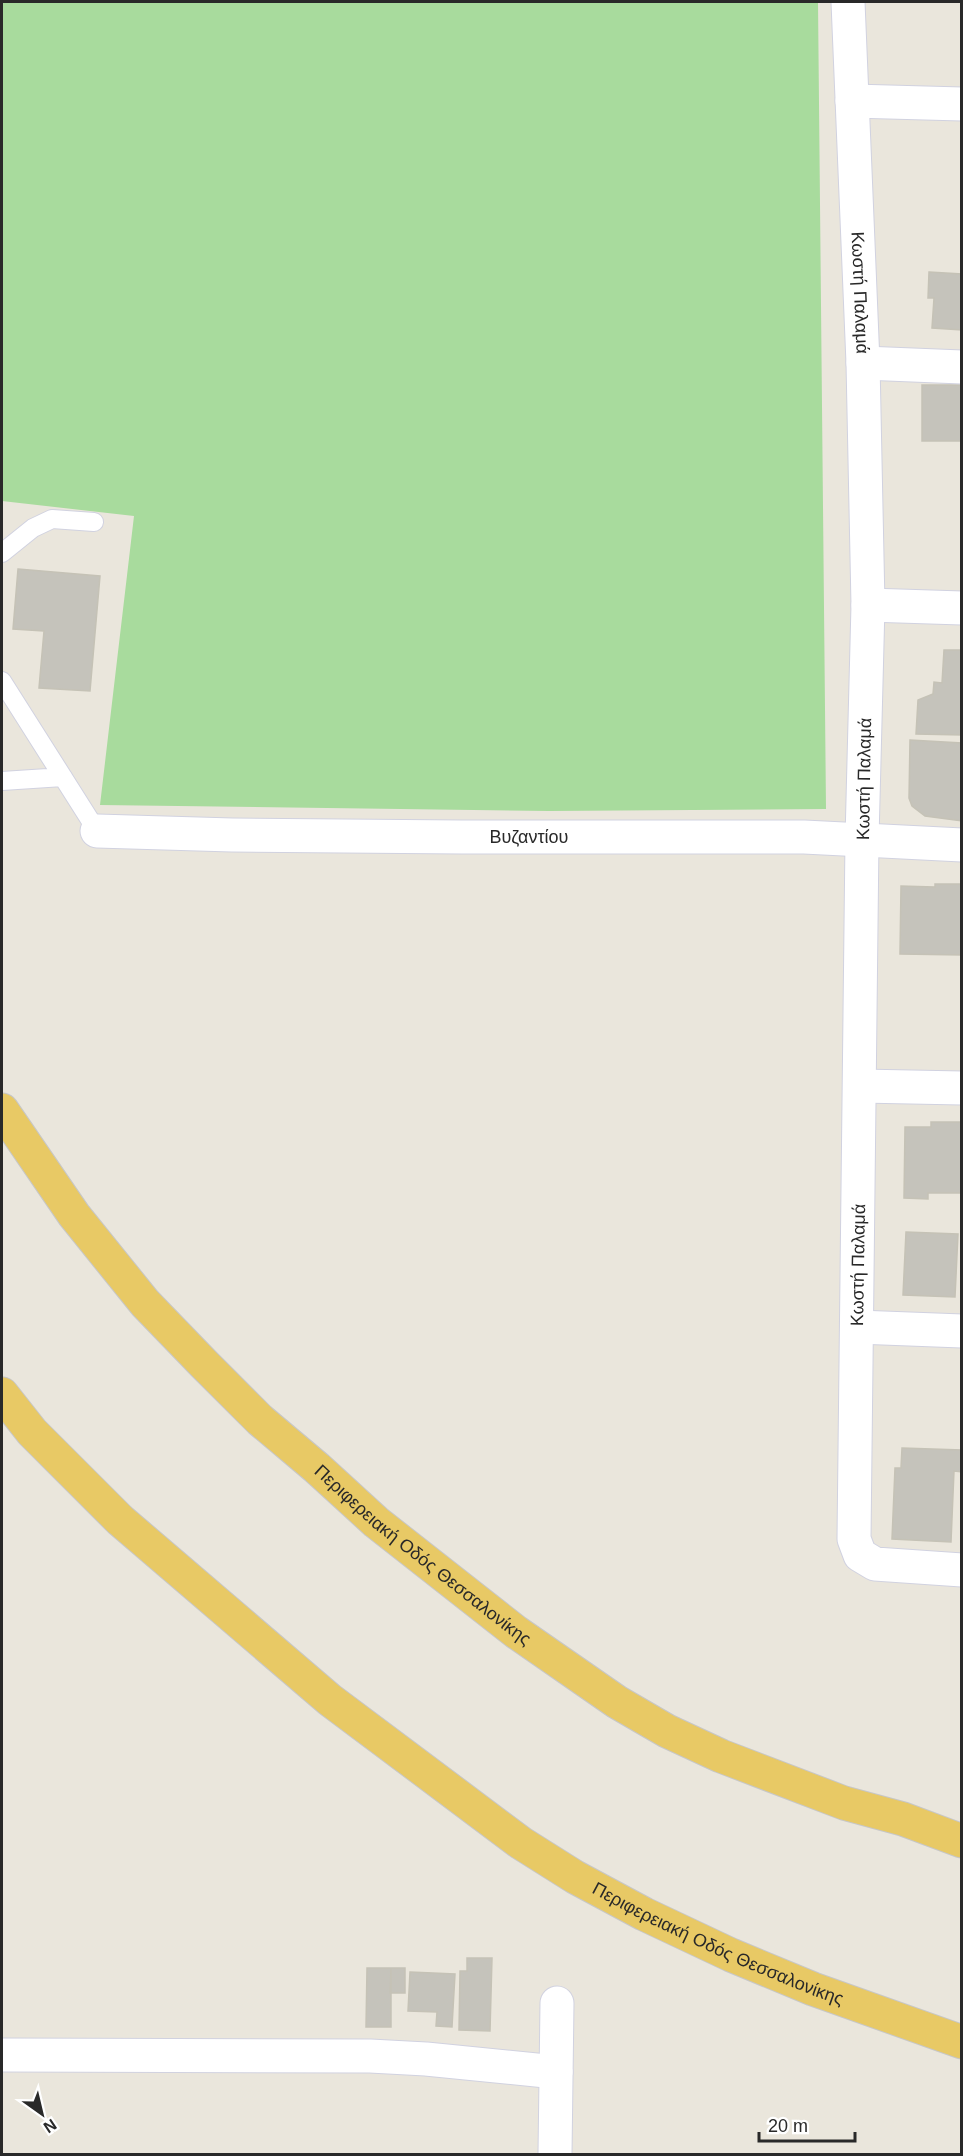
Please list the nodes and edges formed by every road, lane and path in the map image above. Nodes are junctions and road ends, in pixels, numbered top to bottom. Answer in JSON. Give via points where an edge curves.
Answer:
{"nodes":[{"id":1,"x":848,"y":2,"type":"edge"},
{"id":2,"x":852,"y":101,"type":"junction"},
{"id":3,"x":962,"y":104,"type":"edge"},
{"id":4,"x":863,"y":363,"type":"junction"},
{"id":5,"x":962,"y":366,"type":"edge"},
{"id":6,"x":94,"y":522,"type":"dead end"},
{"id":7,"x":2,"y":553,"type":"edge"},
{"id":8,"x":868,"y":605,"type":"junction"},
{"id":9,"x":962,"y":608,"type":"edge"},
{"id":10,"x":2,"y":681,"type":"edge"},
{"id":11,"x":63,"y":777,"type":"junction"},
{"id":12,"x":2,"y":781,"type":"edge"},
{"id":13,"x":97,"y":831,"type":"joint"},
{"id":14,"x":862,"y":839,"type":"junction"},
{"id":15,"x":962,"y":845,"type":"edge"},
{"id":16,"x":860,"y":1086,"type":"junction"},
{"id":17,"x":962,"y":1089,"type":"edge"},
{"id":18,"x":2,"y":1110,"type":"edge"},
{"id":19,"x":857,"y":1327,"type":"junction"},
{"id":20,"x":962,"y":1331,"type":"edge"},
{"id":21,"x":2,"y":1394,"type":"edge"},
{"id":22,"x":962,"y":1570,"type":"edge"},
{"id":23,"x":962,"y":1840,"type":"edge"},
{"id":24,"x":557,"y":2003,"type":"dead end"},
{"id":25,"x":962,"y":2042,"type":"edge"},
{"id":26,"x":2,"y":2055,"type":"edge"},
{"id":27,"x":556,"y":2072,"type":"junction"},
{"id":28,"x":555,"y":2154,"type":"edge"}],
"edges":[{"from":1,"to":2,"type":"street","name":"Κωστή Παλαμά"},
{"from":2,"to":3,"type":"street"},
{"from":2,"to":4,"type":"street","name":"Κωστή Παλαμά"},
{"from":4,"to":5,"type":"street"},
{"from":4,"to":8,"type":"street","name":"Κωστή Παλαμά"},
{"from":6,"to":7,"type":"lane","via":[[52,519],[33,528]]},
{"from":8,"to":9,"type":"street"},
{"from":8,"to":14,"type":"street","name":"Κωστή Παλαμά"},
{"from":10,"to":11,"type":"lane"},
{"from":11,"to":12,"type":"lane"},
{"from":11,"to":13,"type":"lane"},
{"from":13,"to":14,"type":"street","name":"Βυζαντίου"},
{"from":14,"to":15,"type":"street","name":"Βυζαντίου"},
{"from":14,"to":16,"type":"street","name":"Κωστή Παλαμά"},
{"from":16,"to":17,"type":"street"},
{"from":16,"to":19,"type":"street","name":"Κωστή Παλαμά"},
{"from":18,"to":23,"type":"highway","name":"Περιφερειακή Οδός Θεσσαλονίκης","via":[[74,1215],[145,1303],[204,1364],[260,1420],[376,1522],[516,1632],[617,1702],[699,1746],[844,1803]]},
{"from":19,"to":20,"type":"street"},
{"from":19,"to":22,"type":"street","name":"Κωστή Παλαμά","via":[[854,1539],[860,1555],[879,1565]]},
{"from":21,"to":25,"type":"highway","name":"Περιφερειακή Οδός Θεσσαλονίκης","via":[[32,1432],[120,1520],[330,1700],[521,1843],[585,1883],[731,1955]]},
{"from":24,"to":27,"type":"street"},
{"from":26,"to":27,"type":"street","via":[[370,2056]]},
{"from":27,"to":28,"type":"street"}]}
